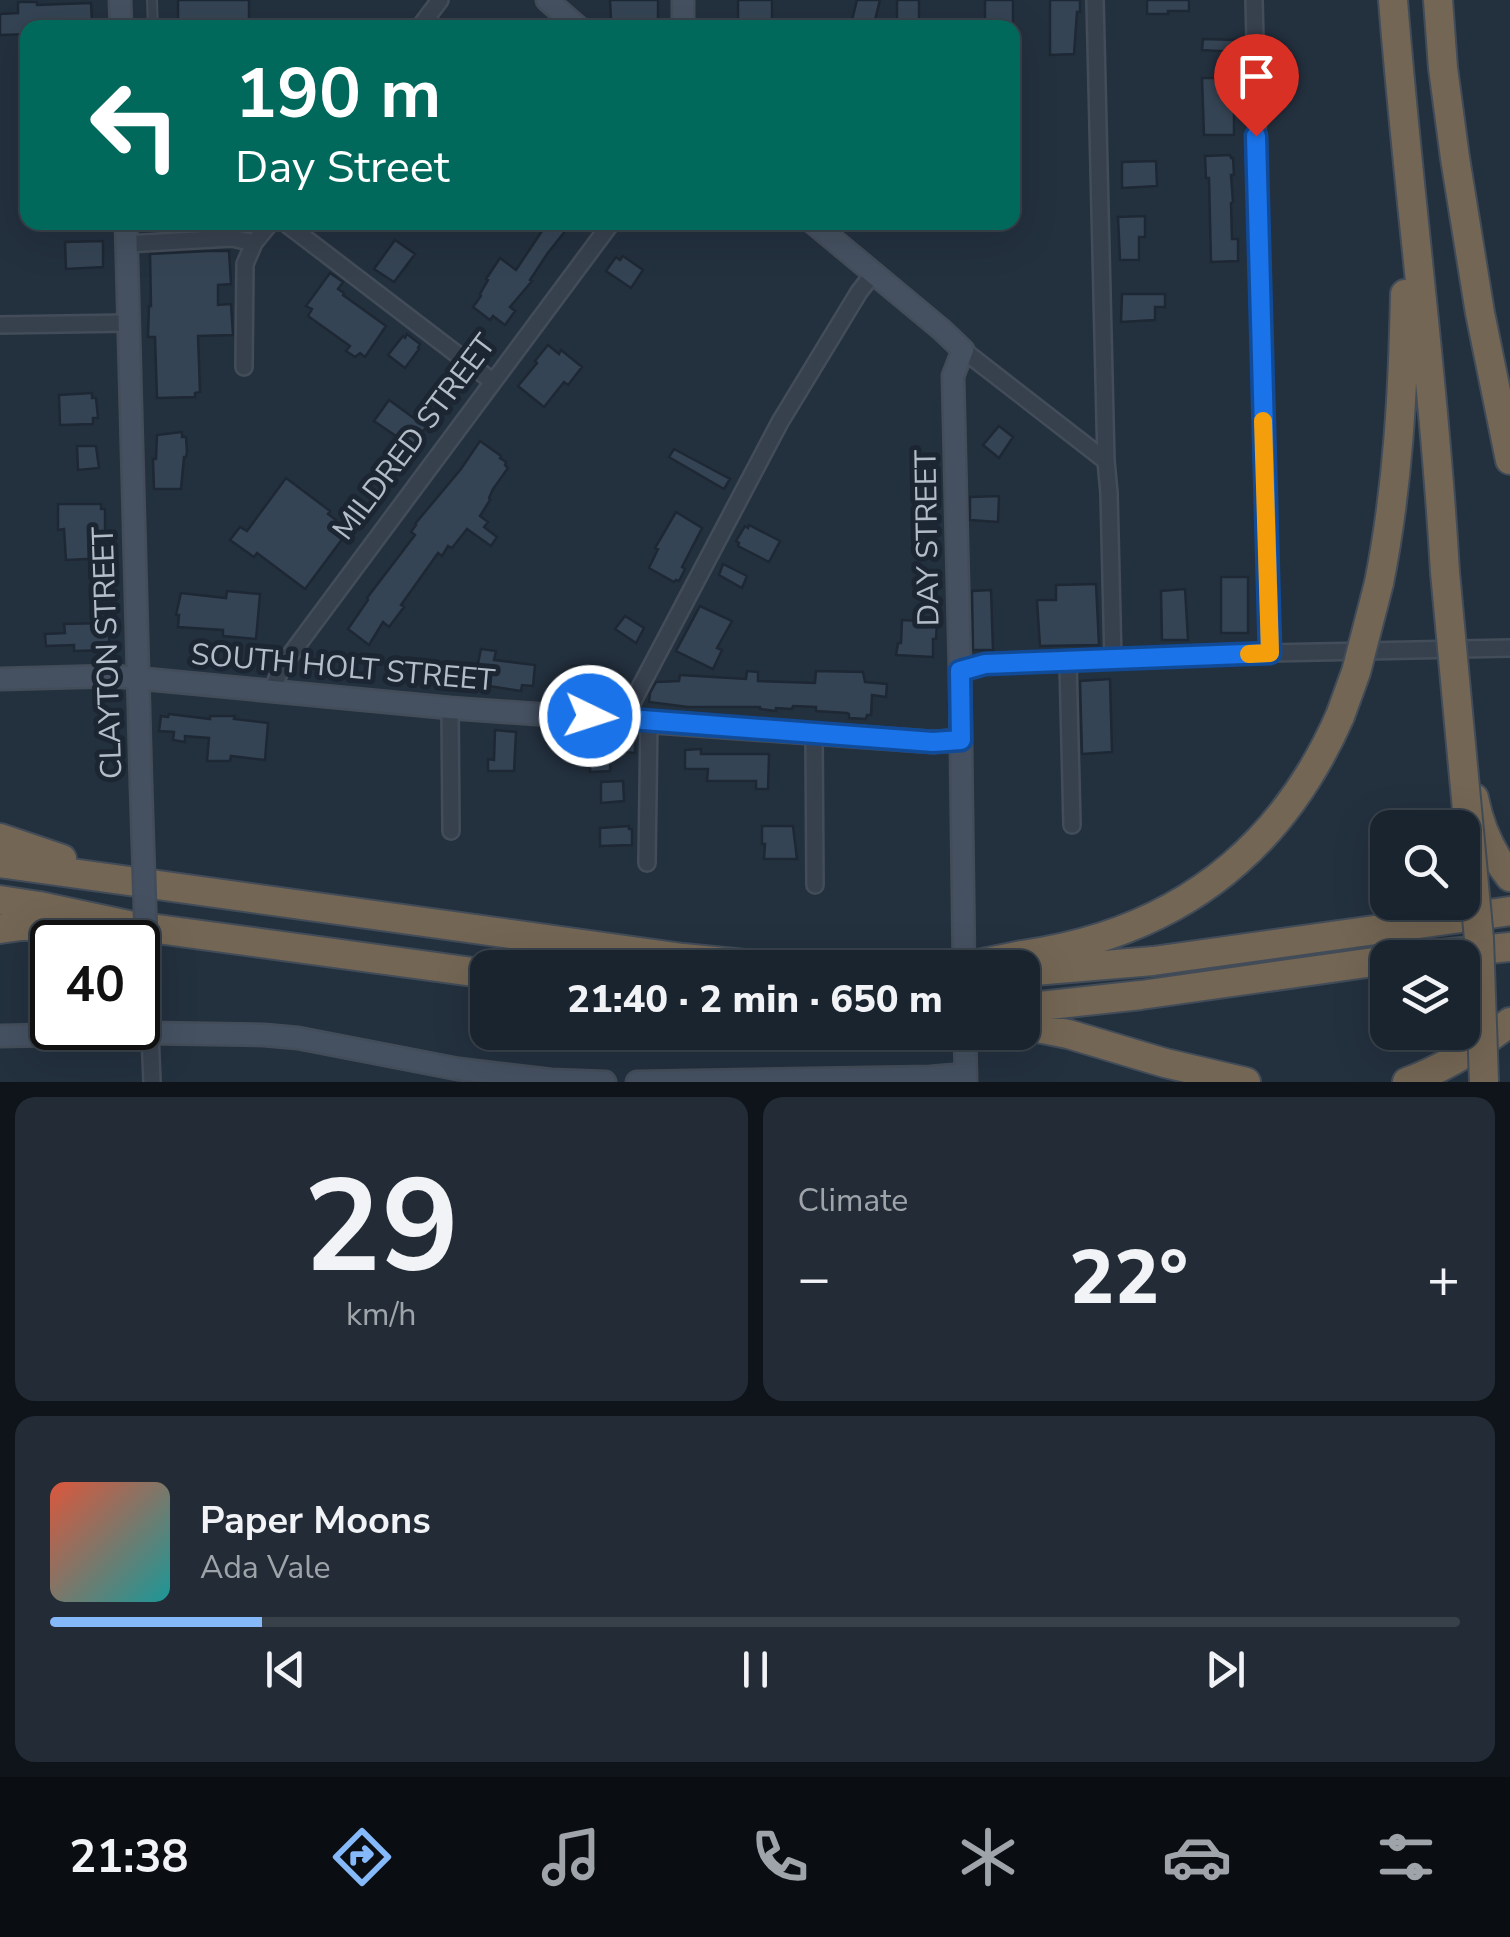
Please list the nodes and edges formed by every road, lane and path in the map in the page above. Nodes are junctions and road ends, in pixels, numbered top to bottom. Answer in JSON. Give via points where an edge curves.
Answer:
{"nodes":[{"id":1,"x":546,"y":0,"type":"edge"},
{"id":2,"x":1096,"y":0,"type":"edge"},
{"id":3,"x":1254,"y":0,"type":"edge"},
{"id":4,"x":1439,"y":4,"type":"edge"},
{"id":5,"x":1393,"y":5,"type":"edge"},
{"id":6,"x":570,"y":20,"type":"edge"},
{"id":7,"x":1408,"y":177,"type":"junction"},
{"id":8,"x":265,"y":230,"type":"edge"},
{"id":9,"x":294,"y":230,"type":"edge"},
{"id":10,"x":606,"y":230,"type":"edge"},
{"id":11,"x":821,"y":230,"type":"edge"},
{"id":12,"x":126,"y":233,"type":"edge"},
{"id":13,"x":254,"y":244,"type":"junction"},
{"id":14,"x":873,"y":274,"type":"junction"},
{"id":15,"x":1480,"y":313,"type":"junction"},
{"id":16,"x":128,"y":324,"type":"junction"},
{"id":17,"x":0,"y":325,"type":"edge"},
{"id":18,"x":963,"y":350,"type":"junction"},
{"id":19,"x":244,"y":366,"type":"dead end"},
{"id":20,"x":1510,"y":374,"type":"edge"},
{"id":21,"x":492,"y":381,"type":"junction"},
{"id":22,"x":1510,"y":460,"type":"edge"},
{"id":23,"x":1106,"y":461,"type":"junction"},
{"id":24,"x":1510,"y":648,"type":"edge"},
{"id":25,"x":1270,"y":653,"type":"junction"},
{"id":26,"x":1114,"y":660,"type":"junction"},
{"id":27,"x":1068,"y":662,"type":"junction"},
{"id":28,"x":960,"y":671,"type":"junction"},
{"id":29,"x":0,"y":679,"type":"edge"},
{"id":30,"x":138,"y":679,"type":"junction"},
{"id":31,"x":272,"y":691,"type":"junction"},
{"id":32,"x":450,"y":708,"type":"junction"},
{"id":33,"x":625,"y":718,"type":"junction"},
{"id":34,"x":649,"y":720,"type":"junction"},
{"id":35,"x":1460,"y":728,"type":"junction"},
{"id":36,"x":814,"y":733,"type":"junction"},
{"id":37,"x":961,"y":740,"type":"junction"},
{"id":38,"x":1072,"y":825,"type":"dead end"},
{"id":39,"x":451,"y":831,"type":"dead end"},
{"id":40,"x":0,"y":838,"type":"edge"},
{"id":41,"x":647,"y":863,"type":"dead end"},
{"id":42,"x":0,"y":864,"type":"edge"},
{"id":43,"x":1510,"y":877,"type":"edge"},
{"id":44,"x":125,"y":880,"type":"junction"},
{"id":45,"x":815,"y":885,"type":"dead end"},
{"id":46,"x":0,"y":900,"type":"edge"},
{"id":47,"x":1506,"y":912,"type":"edge"},
{"id":48,"x":105,"y":920,"type":"edge"},
{"id":49,"x":145,"y":920,"type":"edge"},
{"id":50,"x":30,"y":926,"type":"edge"},
{"id":51,"x":0,"y":929,"type":"edge"},
{"id":52,"x":160,"y":929,"type":"edge"},
{"id":53,"x":1510,"y":947,"type":"edge"},
{"id":54,"x":628,"y":950,"type":"edge"},
{"id":55,"x":961,"y":950,"type":"edge"},
{"id":56,"x":1480,"y":950,"type":"edge"},
{"id":57,"x":1040,"y":958,"type":"edge"},
{"id":58,"x":1040,"y":963,"type":"edge"},
{"id":59,"x":1370,"y":963,"type":"edge"},
{"id":60,"x":470,"y":972,"type":"edge"},
{"id":61,"x":1040,"y":1014,"type":"edge"},
{"id":62,"x":1510,"y":1022,"type":"edge"},
{"id":63,"x":1040,"y":1023,"type":"edge"},
{"id":64,"x":160,"y":1032,"type":"edge"},
{"id":65,"x":30,"y":1035,"type":"edge"},
{"id":66,"x":0,"y":1036,"type":"edge"},
{"id":67,"x":151,"y":1050,"type":"edge"},
{"id":68,"x":965,"y":1050,"type":"edge"},
{"id":69,"x":1164,"y":1064,"type":"junction"},
{"id":70,"x":458,"y":1075,"type":"edge"},
{"id":71,"x":966,"y":1078,"type":"edge"},
{"id":72,"x":152,"y":1082,"type":"edge"},
{"id":73,"x":605,"y":1082,"type":"edge"},
{"id":74,"x":637,"y":1082,"type":"edge"},
{"id":75,"x":1199,"y":1082,"type":"edge"},
{"id":76,"x":1246,"y":1082,"type":"edge"},
{"id":77,"x":1407,"y":1082,"type":"edge"},
{"id":78,"x":1484,"y":1082,"type":"edge"}],
"edges":[{"from":1,"to":6,"type":"street"},
{"from":2,"to":23,"type":"street"},
{"from":3,"to":25,"type":"street"},
{"from":4,"to":15,"type":"highway"},
{"from":5,"to":7,"type":"highway"},
{"from":7,"to":35,"type":"highway","bridge":true},
{"from":7,"to":57,"type":"highway","bridge":true,"via":[[1402,416],[1390,520],[1340,716],[1291,803],[1224,872],[1163,913]]},
{"from":8,"to":13,"type":"street"},
{"from":9,"to":21,"type":"street"},
{"from":10,"to":21,"type":"street","name":"MILDRED STREET"},
{"from":11,"to":14,"type":"street"},
{"from":12,"to":13,"type":"street"},
{"from":12,"to":16,"type":"street","name":"CLAYTON STREET"},
{"from":13,"to":19,"type":"street","via":[[244,268]]},
{"from":14,"to":18,"type":"street"},
{"from":14,"to":33,"type":"street","via":[[780,422]]},
{"from":15,"to":20,"type":"highway"},
{"from":15,"to":22,"type":"highway"},
{"from":16,"to":17,"type":"street"},
{"from":16,"to":30,"type":"street","name":"CLAYTON STREET"},
{"from":18,"to":23,"type":"street"},
{"from":18,"to":28,"type":"street","name":"DAY STREET","via":[[953,376]]},
{"from":21,"to":31,"type":"street","name":"MILDRED STREET","via":[[282,666]]},
{"from":23,"to":26,"type":"street"},
{"from":24,"to":25,"type":"street"},
{"from":25,"to":26,"type":"street"},
{"from":26,"to":27,"type":"street"},
{"from":27,"to":28,"type":"street"},
{"from":27,"to":38,"type":"street"},
{"from":28,"to":37,"type":"street","name":"DAY STREET"},
{"from":29,"to":30,"type":"street","name":"SOUTH HOLT STREET"},
{"from":30,"to":31,"type":"street","name":"SOUTH HOLT STREET"},
{"from":30,"to":49,"type":"street","name":"CLAYTON STREET","bridge":true},
{"from":31,"to":32,"type":"street","name":"SOUTH HOLT STREET"},
{"from":32,"to":33,"type":"street","name":"SOUTH HOLT STREET"},
{"from":32,"to":39,"type":"street"},
{"from":33,"to":34,"type":"street","name":"SOUTH HOLT STREET"},
{"from":34,"to":36,"type":"street","name":"SOUTH HOLT STREET"},
{"from":34,"to":41,"type":"street"},
{"from":35,"to":43,"type":"highway","bridge":true,"via":[[1480,828]]},
{"from":35,"to":78,"type":"highway","bridge":true},
{"from":36,"to":37,"type":"street","name":"SOUTH HOLT STREET"},
{"from":36,"to":45,"type":"street"},
{"from":37,"to":55,"type":"street","name":"DAY STREET"},
{"from":40,"to":44,"type":"highway"},
{"from":42,"to":44,"type":"highway"},
{"from":44,"to":54,"type":"highway"},
{"from":46,"to":48,"type":"highway"},
{"from":47,"to":58,"type":"highway","via":[[1154,960]]},
{"from":50,"to":51,"type":"highway"},
{"from":52,"to":60,"type":"highway"},
{"from":53,"to":56,"type":"highway"},
{"from":59,"to":61,"type":"highway"},
{"from":62,"to":77,"type":"highway","via":[[1478,1047]]},
{"from":63,"to":69,"type":"highway"},
{"from":64,"to":70,"type":"street","via":[[298,1038]]},
{"from":65,"to":66,"type":"street"},
{"from":67,"to":72,"type":"street","name":"CLAYTON STREET"},
{"from":68,"to":71,"type":"street"},
{"from":69,"to":75,"type":"highway"},
{"from":69,"to":76,"type":"highway"},
{"from":70,"to":73,"type":"street"},
{"from":71,"to":74,"type":"street"}]}
